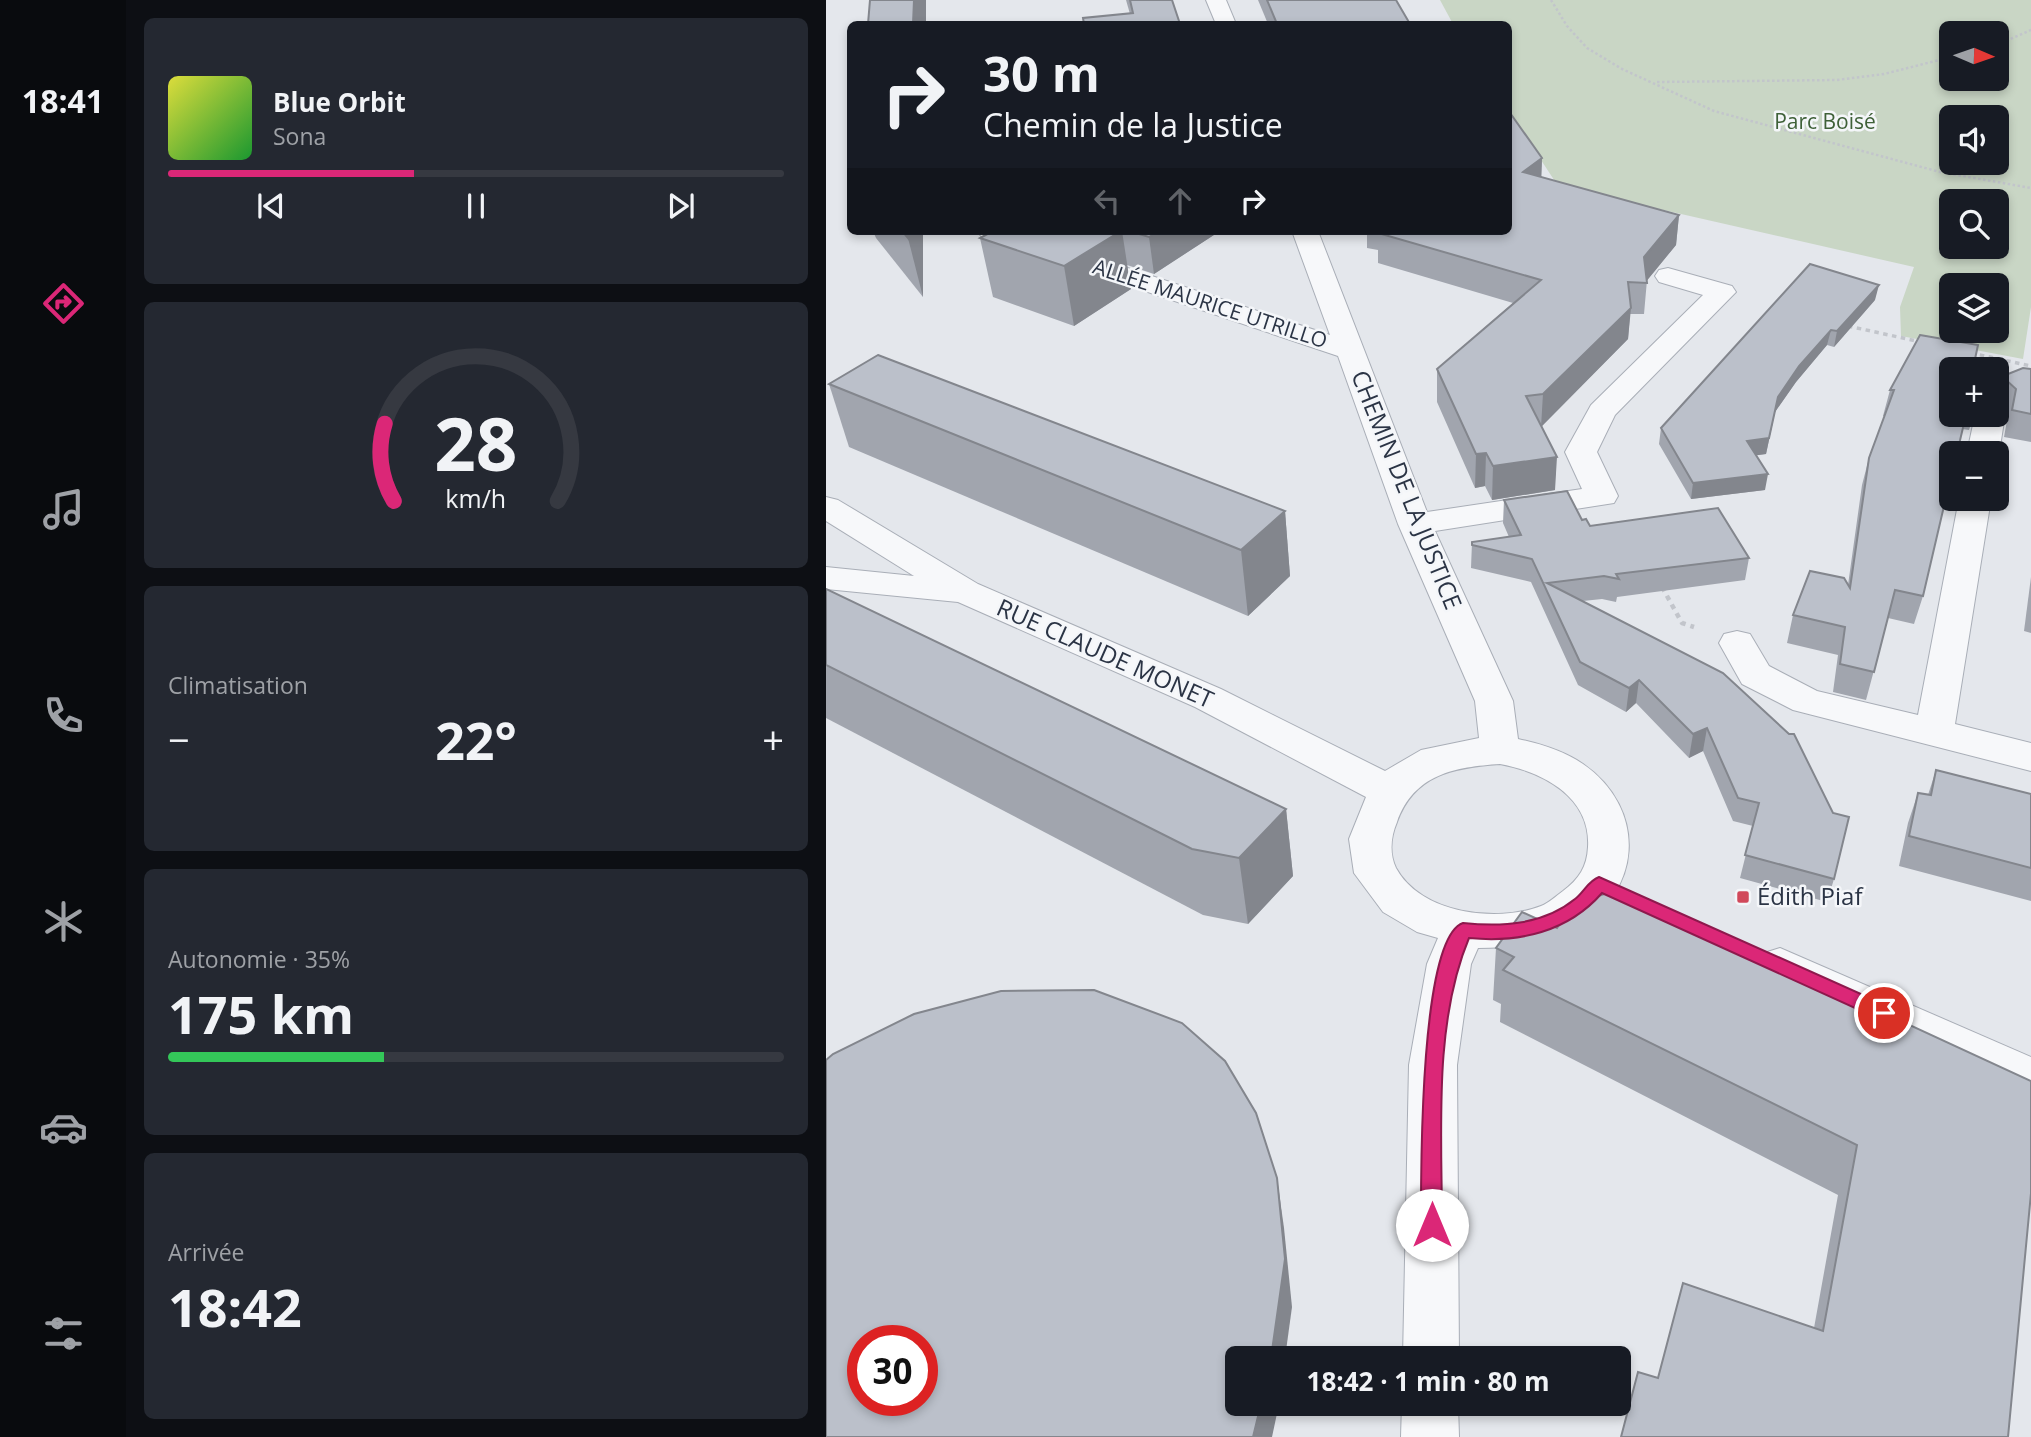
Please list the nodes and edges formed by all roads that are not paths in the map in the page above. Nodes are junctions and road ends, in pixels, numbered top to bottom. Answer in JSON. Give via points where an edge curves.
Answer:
{"nodes":[{"id":1,"x":1216,"y":0,"type":"edge"},
{"id":2,"x":1225,"y":21,"type":"edge"},
{"id":3,"x":1002,"y":235,"type":"edge"},
{"id":4,"x":1306,"y":235,"type":"edge"},
{"id":5,"x":1668,"y":276,"type":"dead end"},
{"id":6,"x":1350,"y":351,"type":"junction"},
{"id":7,"x":826,"y":507,"type":"edge"},
{"id":8,"x":1973,"y":511,"type":"edge"},
{"id":9,"x":1415,"y":524,"type":"junction"},
{"id":10,"x":826,"y":578,"type":"edge"},
{"id":11,"x":966,"y":592,"type":"junction"},
{"id":12,"x":1737,"y":643,"type":"road end"},
{"id":13,"x":1934,"y":734,"type":"junction"},
{"id":14,"x":1500,"y":750,"type":"junction"},
{"id":15,"x":2031,"y":757,"type":"edge"},
{"id":16,"x":1389,"y":791,"type":"junction"},
{"id":17,"x":1463,"y":931,"type":"junction"},
{"id":18,"x":1748,"y":951,"type":"edge"},
{"id":19,"x":2031,"y":1079,"type":"edge"},
{"id":20,"x":1431,"y":1346,"type":"edge"},
{"id":21,"x":1430,"y":1416,"type":"edge"},
{"id":22,"x":1430,"y":1437,"type":"edge"}],
"edges":[{"from":1,"to":2,"type":"street"},
{"from":3,"to":6,"type":"street","name":"ALLÉE MAURICE UTRILLO"},
{"from":4,"to":6,"type":"street","name":"CHEMIN DE LA JUSTICE"},
{"from":5,"to":9,"type":"street","via":[[1722,292],[1602,411],[1581,452],[1602,496]]},
{"from":6,"to":9,"type":"street","name":"CHEMIN DE LA JUSTICE"},
{"from":7,"to":11,"type":"street","name":"RUE CLAUDE MONET"},
{"from":8,"to":13,"type":"street"},
{"from":9,"to":14,"type":"street","name":"CHEMIN DE LA JUSTICE","via":[[1494,701]]},
{"from":10,"to":11,"type":"street"},
{"from":11,"to":16,"type":"street","name":"RUE CLAUDE MONET","via":[[1208,698]]},
{"from":12,"to":13,"type":"street","via":[[1755,675],[1806,701]]},
{"from":13,"to":15,"type":"street"},
{"from":14,"to":16,"type":"street","via":[[1455,753],[1426,762],[1402,776]]},
{"from":14,"to":17,"type":"street","via":[[1552,764],[1579,781],[1599,803],[1610,830],[1618,892],[1529,930]]},
{"from":16,"to":17,"type":"street","via":[[1370,820],[1368,848],[1378,875],[1398,900],[1427,919]]},
{"from":17,"to":20,"type":"street","via":[[1449,964],[1433,1065]]},
{"from":18,"to":19,"type":"street"},
{"from":21,"to":22,"type":"street"}]}
